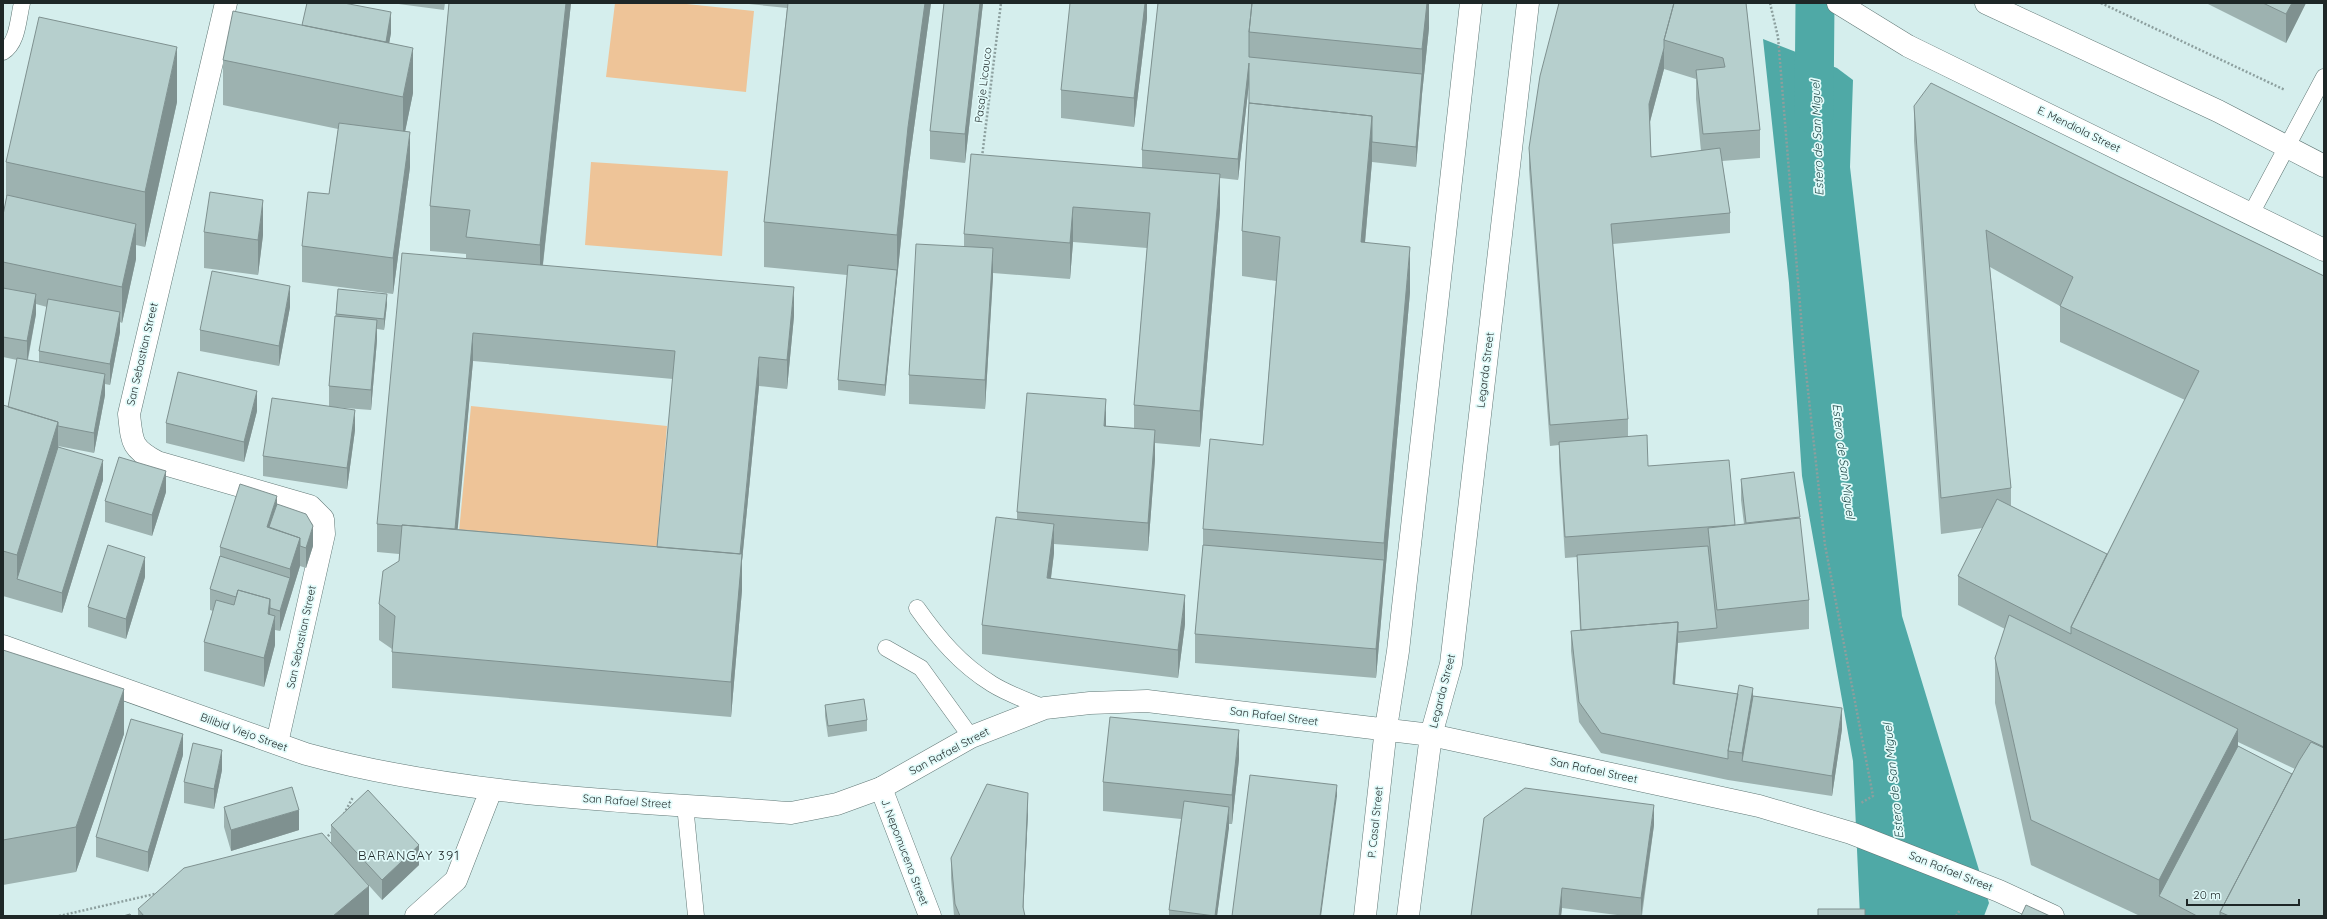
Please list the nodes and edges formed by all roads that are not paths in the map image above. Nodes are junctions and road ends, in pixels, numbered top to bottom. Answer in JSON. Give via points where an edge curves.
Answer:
{"nodes":[{"id":1,"x":22,"y":3,"type":"edge"},
{"id":2,"x":226,"y":3,"type":"edge"},
{"id":3,"x":1471,"y":3,"type":"edge"},
{"id":4,"x":1528,"y":3,"type":"edge"},
{"id":5,"x":1838,"y":3,"type":"edge"},
{"id":6,"x":1986,"y":3,"type":"edge"},
{"id":7,"x":3,"y":52,"type":"edge"},
{"id":8,"x":2324,"y":77,"type":"edge"},
{"id":9,"x":2286,"y":147,"type":"junction"},
{"id":10,"x":2324,"y":166,"type":"edge"},
{"id":11,"x":2251,"y":214,"type":"junction"},
{"id":12,"x":2324,"y":250,"type":"edge"},
{"id":13,"x":917,"y":608,"type":"dead end"},
{"id":14,"x":3,"y":646,"type":"edge"},
{"id":15,"x":886,"y":648,"type":"dead end"},
{"id":16,"x":1045,"y":708,"type":"junction"},
{"id":17,"x":1386,"y":728,"type":"junction"},
{"id":18,"x":1431,"y":735,"type":"junction"},
{"id":19,"x":971,"y":737,"type":"junction"},
{"id":20,"x":277,"y":743,"type":"junction"},
{"id":21,"x":881,"y":788,"type":"junction"},
{"id":22,"x":492,"y":790,"type":"junction"},
{"id":23,"x":686,"y":805,"type":"junction"},
{"id":24,"x":416,"y":916,"type":"edge"},
{"id":25,"x":696,"y":916,"type":"edge"},
{"id":26,"x":930,"y":916,"type":"edge"},
{"id":27,"x":1365,"y":916,"type":"edge"},
{"id":28,"x":1408,"y":916,"type":"edge"},
{"id":29,"x":2053,"y":916,"type":"edge"}],
"edges":[{"from":1,"to":7,"type":"lane","via":[[15,36],[10,48]]},
{"from":2,"to":20,"type":"street","name":"San Sebastian Street","via":[[129,414],[132,439],[140,453],[157,462],[310,506],[323,519],[324,534]]},
{"from":3,"to":17,"type":"street","via":[[1398,651]]},
{"from":4,"to":18,"type":"street","name":"Legarda Street","via":[[1451,664]]},
{"from":5,"to":11,"type":"street","name":"E. Mendiola Street","via":[[1908,46]]},
{"from":6,"to":9,"type":"street","via":[[2218,111]]},
{"from":8,"to":9,"type":"lane"},
{"from":9,"to":10,"type":"street"},
{"from":9,"to":11,"type":"lane"},
{"from":11,"to":12,"type":"street","name":"E. Mendiola Street"},
{"from":13,"to":16,"type":"lane","via":[[940,641],[968,667],[993,685]]},
{"from":14,"to":20,"type":"street","name":"Bilibid Viejo Street"},
{"from":15,"to":19,"type":"lane","via":[[921,668]]},
{"from":16,"to":17,"type":"street","name":"San Rafael Street","via":[[1147,701]]},
{"from":16,"to":19,"type":"street","name":"San Rafael Street"},
{"from":17,"to":18,"type":"street","name":"San Rafael Street"},
{"from":17,"to":27,"type":"street","name":"P. Casal Street"},
{"from":18,"to":28,"type":"street"},
{"from":18,"to":29,"type":"street","name":"San Rafael Street","via":[[1759,806],[1851,833],[1999,891]]},
{"from":19,"to":21,"type":"street","name":"San Rafael Street"},
{"from":20,"to":22,"type":"street","name":"Bilibid Viejo Street","via":[[354,767]]},
{"from":21,"to":23,"type":"street","name":"San Rafael Street","via":[[837,804],[791,813]]},
{"from":21,"to":26,"type":"street","name":"J. Nepomuceno Street"},
{"from":22,"to":23,"type":"street","name":"San Rafael Street"},
{"from":22,"to":24,"type":"street","via":[[456,880]]},
{"from":23,"to":25,"type":"lane"}]}
